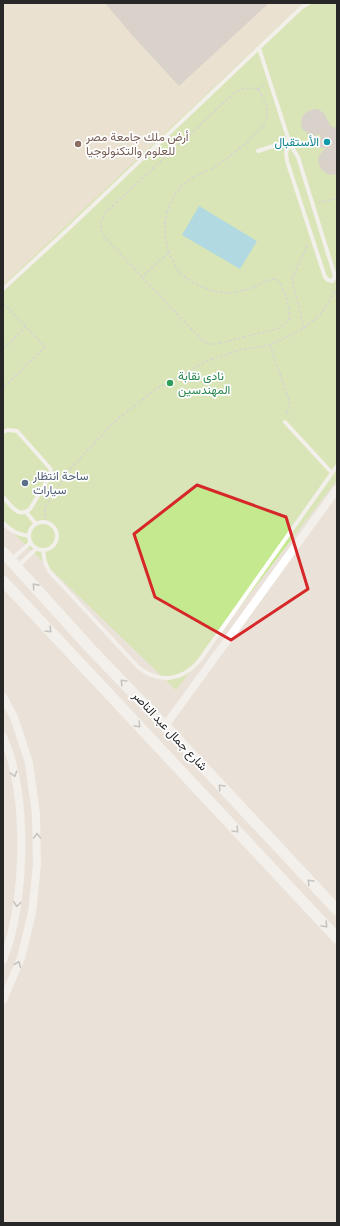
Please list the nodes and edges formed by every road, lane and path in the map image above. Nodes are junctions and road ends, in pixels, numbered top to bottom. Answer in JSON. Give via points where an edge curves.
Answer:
{"nodes":[{"id":1,"x":309,"y":3,"type":"edge"},
{"id":2,"x":259,"y":48,"type":"junction"},
{"id":3,"x":269,"y":79,"type":"junction"},
{"id":4,"x":258,"y":89,"type":"junction"},
{"id":5,"x":289,"y":143,"type":"junction"},
{"id":6,"x":258,"y":151,"type":"dead end"},
{"id":7,"x":337,"y":198,"type":"edge"},
{"id":8,"x":312,"y":204,"type":"junction"},
{"id":9,"x":312,"y":236,"type":"junction"},
{"id":10,"x":168,"y":252,"type":"junction"},
{"id":11,"x":142,"y":277,"type":"junction"},
{"id":12,"x":3,"y":288,"type":"edge"},
{"id":13,"x":337,"y":289,"type":"edge"},
{"id":14,"x":3,"y":306,"type":"edge"},
{"id":15,"x":26,"y":327,"type":"junction"},
{"id":16,"x":304,"y":328,"type":"junction"},
{"id":17,"x":270,"y":345,"type":"junction"},
{"id":18,"x":3,"y":349,"type":"edge"},
{"id":19,"x":3,"y":384,"type":"edge"},
{"id":20,"x":285,"y":422,"type":"joint"},
{"id":21,"x":3,"y":432,"type":"edge"},
{"id":22,"x":337,"y":466,"type":"edge"},
{"id":23,"x":332,"y":473,"type":"junction"},
{"id":24,"x":337,"y":489,"type":"edge"},
{"id":25,"x":3,"y":496,"type":"edge"},
{"id":26,"x":26,"y":512,"type":"junction"},
{"id":27,"x":3,"y":522,"type":"edge"},
{"id":28,"x":45,"y":522,"type":"junction"},
{"id":29,"x":36,"y":524,"type":"junction"},
{"id":30,"x":28,"y":536,"type":"junction"},
{"id":31,"x":30,"y":543,"type":"junction"},
{"id":32,"x":36,"y":549,"type":"junction"},
{"id":33,"x":43,"y":551,"type":"junction"},
{"id":34,"x":3,"y":552,"type":"edge"},
{"id":35,"x":14,"y":564,"type":"junction"},
{"id":36,"x":3,"y":581,"type":"edge"},
{"id":37,"x":90,"y":648,"type":"junction"},
{"id":38,"x":79,"y":662,"type":"junction"},
{"id":39,"x":3,"y":697,"type":"edge"},
{"id":40,"x":165,"y":726,"type":"junction"},
{"id":41,"x":3,"y":737,"type":"edge"},
{"id":42,"x":5,"y":745,"type":"edge"},
{"id":43,"x":337,"y":910,"type":"edge"},
{"id":44,"x":337,"y":938,"type":"edge"},
{"id":45,"x":3,"y":960,"type":"edge"},
{"id":46,"x":3,"y":1000,"type":"edge"}],
"edges":[{"from":1,"to":2,"type":"lane"},
{"from":2,"to":3,"type":"lane"},
{"from":2,"to":12,"type":"lane"},
{"from":3,"to":4,"type":"path"},
{"from":3,"to":5,"type":"lane"},
{"from":4,"to":10,"type":"path","via":[[267,108],[268,117],[265,123],[225,160],[192,177],[181,186],[166,216]]},
{"from":4,"to":11,"type":"path","via":[[239,89],[106,212],[101,220],[103,235]]},
{"from":5,"to":6,"type":"lane"},
{"from":5,"to":8,"type":"lane","via":[[298,157]]},
{"from":5,"to":9,"type":"lane","via":[[286,157]]},
{"from":7,"to":8,"type":"path"},
{"from":8,"to":9,"type":"lane","via":[[334,273],[335,277],[332,280],[325,277]]},
{"from":9,"to":16,"type":"path","via":[[292,279]]},
{"from":10,"to":11,"type":"path"},
{"from":10,"to":11,"type":"path","via":[[180,272],[196,284],[219,292],[240,291],[276,279],[281,285],[289,313],[288,320],[280,328],[208,344]]},
{"from":13,"to":16,"type":"path","via":[[320,315]]},
{"from":14,"to":15,"type":"path","via":[[5,305]]},
{"from":15,"to":18,"type":"path"},
{"from":15,"to":19,"type":"path","via":[[45,347],[5,386]]},
{"from":16,"to":17,"type":"path"},
{"from":17,"to":20,"type":"path","via":[[290,403]]},
{"from":17,"to":28,"type":"path","via":[[240,350],[209,360],[156,389],[114,422],[71,468],[45,507]]},
{"from":20,"to":23,"type":"lane"},
{"from":21,"to":26,"type":"lane","via":[[16,431],[51,470],[50,476]]},
{"from":22,"to":23,"type":"lane"},
{"from":23,"to":33,"type":"lane","via":[[199,661],[188,672],[174,678],[151,676],[138,667],[49,571],[44,562]]},
{"from":24,"to":40,"type":"street"},
{"from":25,"to":26,"type":"lane","via":[[16,512]]},
{"from":26,"to":29,"type":"lane"},
{"from":27,"to":30,"type":"lane","via":[[13,532]]},
{"from":28,"to":29,"type":"lane"},
{"from":28,"to":33,"type":"lane","via":[[53,526],[57,535],[52,548]]},
{"from":29,"to":30,"type":"lane"},
{"from":30,"to":31,"type":"lane"},
{"from":31,"to":32,"type":"lane"},
{"from":31,"to":35,"type":"lane"},
{"from":32,"to":33,"type":"lane"},
{"from":32,"to":35,"type":"lane"},
{"from":34,"to":35,"type":"main road","name":"شارع جمال عبد الناصر"},
{"from":37,"to":35,"type":"main road","name":"شارع جمال عبد الناصر","one_way":true},
{"from":36,"to":38,"type":"main road","name":"شارع جمال عبد الناصر","one_way":true},
{"from":37,"to":38,"type":"main road","via":[[89,656]]},
{"from":40,"to":37,"type":"main road","name":"شارع جمال عبد الناصر","one_way":true},
{"from":38,"to":44,"type":"main road","name":"شارع جمال عبد الناصر","one_way":true},
{"from":46,"to":39,"type":"street","one_way":true,"via":[[21,958],[32,913],[37,864],[36,814],[29,763],[14,717]]},
{"from":43,"to":40,"type":"main road","name":"شارع جمال عبد الناصر","one_way":true},
{"from":41,"to":42,"type":"street"},
{"from":42,"to":45,"type":"street","one_way":true,"via":[[17,784],[21,824],[17,905]]}]}
